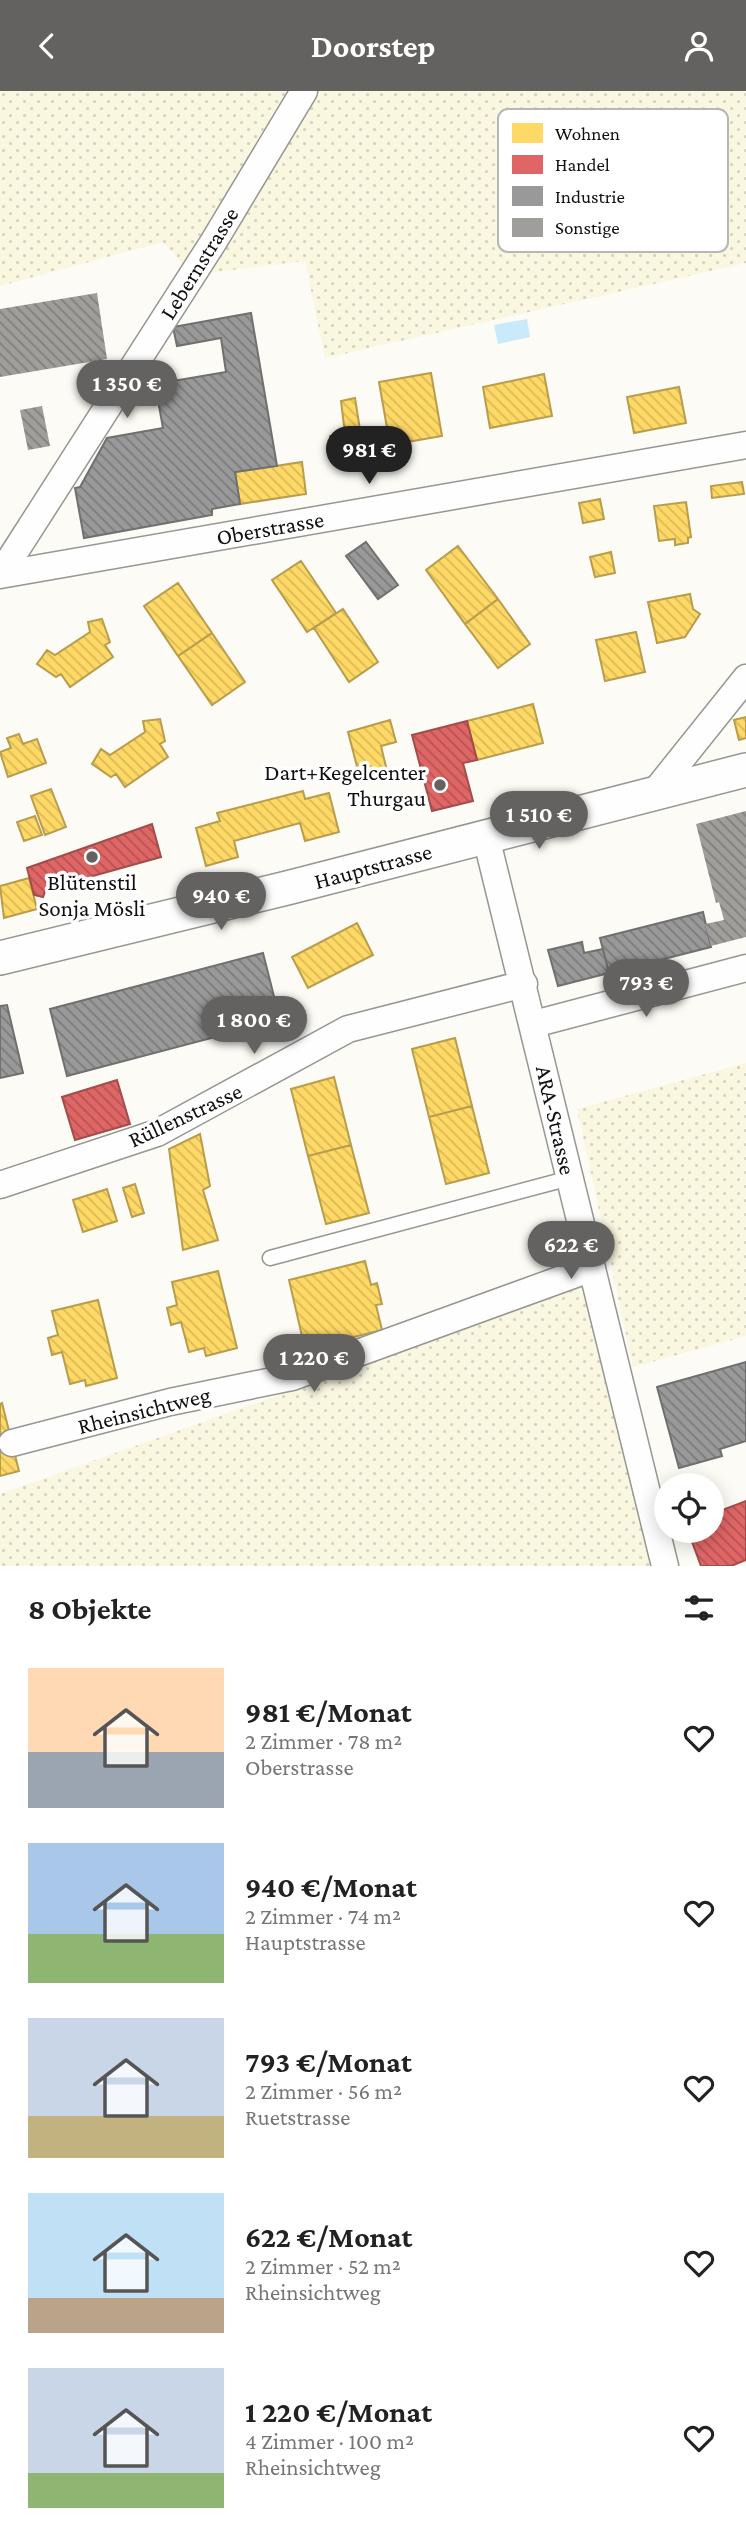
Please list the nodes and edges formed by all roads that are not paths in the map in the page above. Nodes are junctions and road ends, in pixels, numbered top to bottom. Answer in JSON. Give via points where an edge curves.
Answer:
{"nodes":[{"id":1,"x":304,"y":91,"type":"edge"},
{"id":2,"x":746,"y":445,"type":"edge"},
{"id":3,"x":0,"y":575,"type":"edge"},
{"id":4,"x":746,"y":678,"type":"edge"},
{"id":5,"x":746,"y":769,"type":"edge"},
{"id":6,"x":654,"y":793,"type":"junction"},
{"id":7,"x":486,"y":837,"type":"junction"},
{"id":8,"x":0,"y":958,"type":"edge"},
{"id":9,"x":746,"y":968,"type":"edge"},
{"id":10,"x":524,"y":984,"type":"junction"},
{"id":11,"x":534,"y":1024,"type":"junction"},
{"id":12,"x":570,"y":1178,"type":"junction"},
{"id":13,"x":0,"y":1185,"type":"edge"},
{"id":14,"x":270,"y":1258,"type":"dead end"},
{"id":15,"x":592,"y":1268,"type":"junction"},
{"id":16,"x":12,"y":1443,"type":"dead end"},
{"id":17,"x":665,"y":1566,"type":"edge"}],
"edges":[{"from":1,"to":3,"type":"street","name":"Lebernstrasse","via":[[214,241]]},
{"from":2,"to":3,"type":"street","name":"Oberstrasse"},
{"from":4,"to":6,"type":"street"},
{"from":5,"to":6,"type":"street","name":"Hauptstrasse"},
{"from":6,"to":7,"type":"street","name":"Hauptstrasse"},
{"from":7,"to":8,"type":"street","name":"Hauptstrasse"},
{"from":7,"to":10,"type":"street","name":"ARA-Strasse"},
{"from":9,"to":11,"type":"street"},
{"from":10,"to":11,"type":"street","name":"ARA-Strasse"},
{"from":10,"to":13,"type":"street","name":"Rüllenstrasse","via":[[348,1029],[157,1133]]},
{"from":11,"to":12,"type":"street","name":"ARA-Strasse"},
{"from":12,"to":14,"type":"lane"},
{"from":12,"to":15,"type":"street","name":"ARA-Strasse"},
{"from":15,"to":16,"type":"street","name":"Rheinsichtweg","via":[[292,1377],[170,1402]]},
{"from":15,"to":17,"type":"street","name":"ARA-Strasse"}]}
